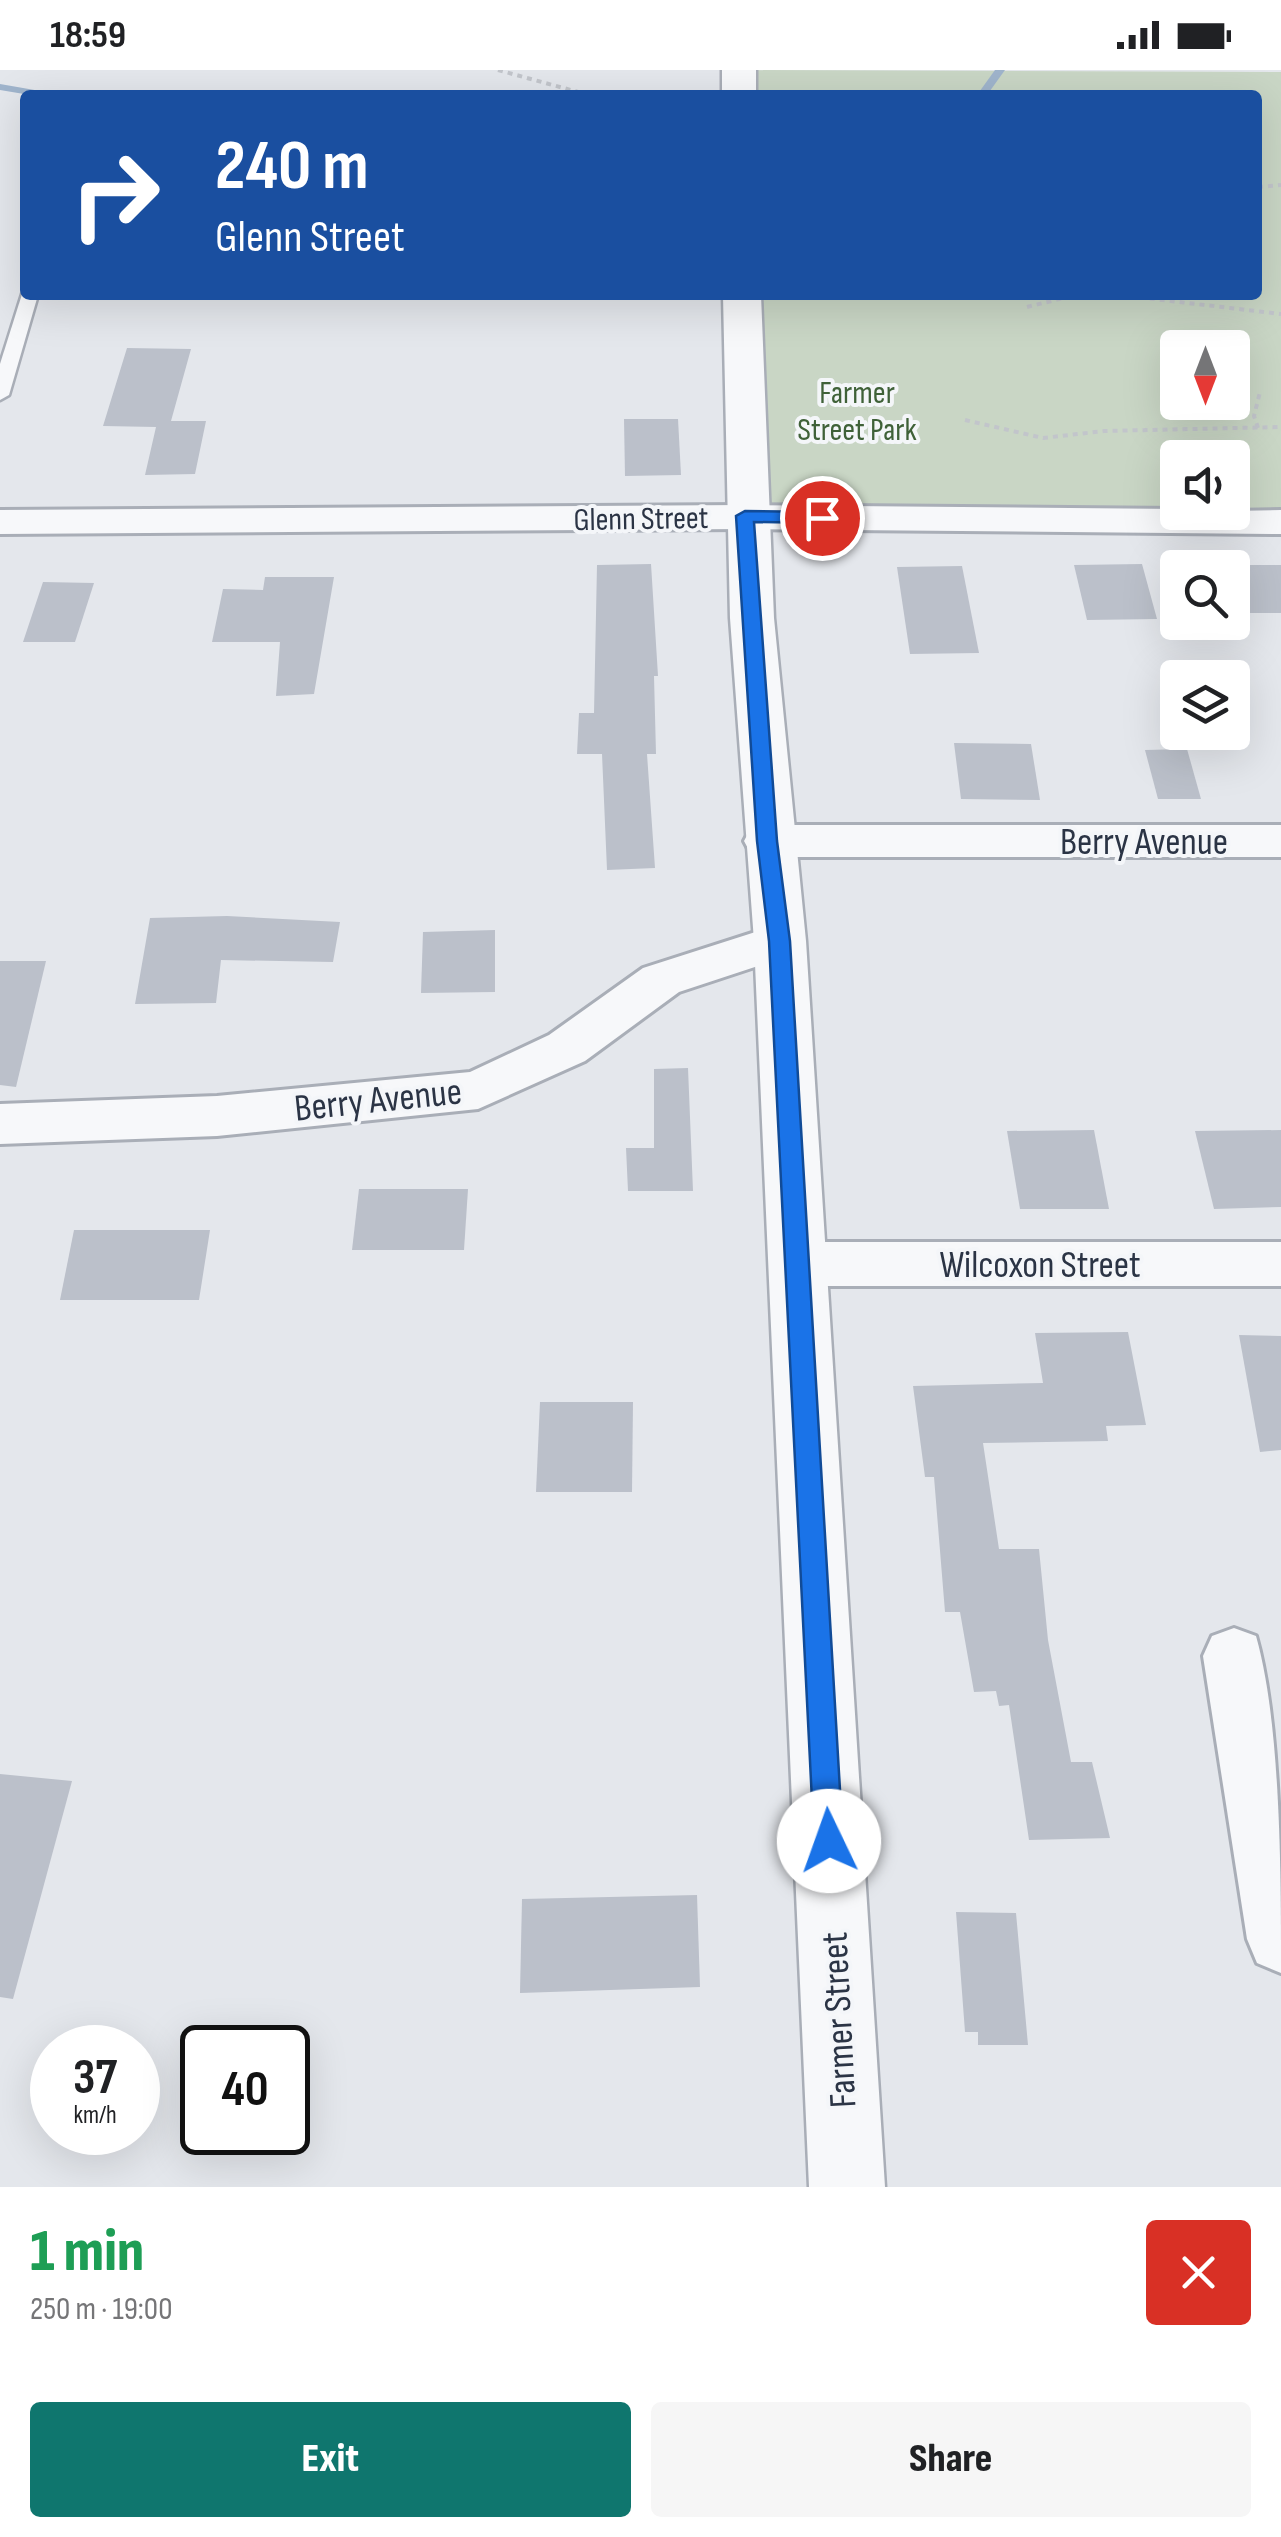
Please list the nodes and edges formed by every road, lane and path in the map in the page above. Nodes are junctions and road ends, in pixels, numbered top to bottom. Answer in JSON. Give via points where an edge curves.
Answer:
{"nodes":[{"id":1,"x":498,"y":70,"type":"edge"},
{"id":2,"x":571,"y":90,"type":"edge"},
{"id":3,"x":28,"y":300,"type":"edge"},
{"id":4,"x":742,"y":300,"type":"edge"},
{"id":5,"x":1056,"y":300,"type":"edge"},
{"id":6,"x":1162,"y":300,"type":"edge"},
{"id":7,"x":1027,"y":307,"type":"dead end"},
{"id":8,"x":1281,"y":314,"type":"edge"},
{"id":9,"x":1260,"y":392,"type":"dead end"},
{"id":10,"x":0,"y":395,"type":"edge"},
{"id":11,"x":965,"y":420,"type":"dead end"},
{"id":12,"x":1281,"y":427,"type":"edge"},
{"id":13,"x":1258,"y":428,"type":"junction"},
{"id":14,"x":745,"y":516,"type":"junction"},
{"id":15,"x":0,"y":522,"type":"edge"},
{"id":16,"x":1281,"y":522,"type":"edge"},
{"id":17,"x":767,"y":841,"type":"junction"},
{"id":18,"x":1281,"y":841,"type":"edge"},
{"id":19,"x":780,"y":941,"type":"junction"},
{"id":20,"x":0,"y":1124,"type":"edge"},
{"id":21,"x":799,"y":1264,"type":"junction"},
{"id":22,"x":1281,"y":1264,"type":"edge"},
{"id":23,"x":1234,"y":1656,"type":"dead end"},
{"id":24,"x":1281,"y":1939,"type":"edge"},
{"id":25,"x":847,"y":2187,"type":"edge"}],
"edges":[{"from":1,"to":2,"type":"path"},
{"from":3,"to":10,"type":"lane"},
{"from":4,"to":14,"type":"street","name":"Farmer Street"},
{"from":5,"to":7,"type":"path"},
{"from":6,"to":8,"type":"path"},
{"from":9,"to":13,"type":"path"},
{"from":11,"to":13,"type":"path","via":[[1044,438]]},
{"from":12,"to":13,"type":"path"},
{"from":14,"to":15,"type":"street","name":"Glenn Street"},
{"from":14,"to":16,"type":"street","name":"Glenn Street"},
{"from":14,"to":17,"type":"street","name":"Farmer Street"},
{"from":17,"to":18,"type":"street","name":"Berry Avenue"},
{"from":17,"to":19,"type":"street","name":"Farmer Street"},
{"from":19,"to":20,"type":"street","name":"Berry Avenue","via":[[661,980],[567,1048],[478,1090],[217,1116]]},
{"from":19,"to":21,"type":"street","name":"Farmer Street"},
{"from":21,"to":22,"type":"street","name":"Wilcoxon Street"},
{"from":21,"to":25,"type":"street","name":"Farmer Street"},
{"from":23,"to":24,"type":"street"}]}
